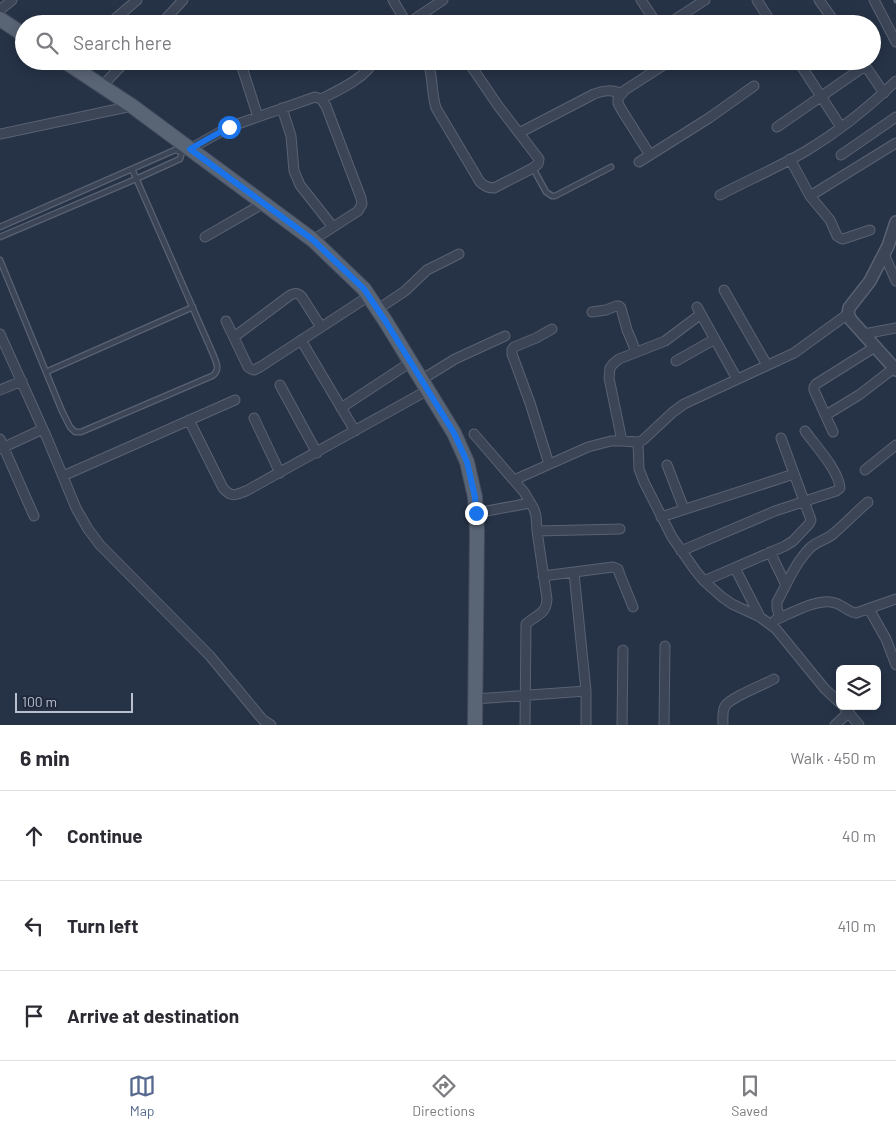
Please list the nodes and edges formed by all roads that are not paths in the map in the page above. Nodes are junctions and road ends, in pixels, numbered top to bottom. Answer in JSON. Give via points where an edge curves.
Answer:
{"nodes":[{"id":1,"x":12,"y":0,"type":"edge"},
{"id":2,"x":137,"y":0,"type":"edge"},
{"id":3,"x":183,"y":0,"type":"edge"},
{"id":4,"x":393,"y":0,"type":"edge"},
{"id":5,"x":443,"y":0,"type":"edge"},
{"id":6,"x":641,"y":0,"type":"edge"},
{"id":7,"x":705,"y":0,"type":"edge"},
{"id":8,"x":757,"y":0,"type":"edge"},
{"id":9,"x":819,"y":0,"type":"edge"},
{"id":10,"x":874,"y":0,"type":"edge"},
{"id":11,"x":0,"y":10,"type":"edge"},
{"id":12,"x":120,"y":15,"type":"edge"},
{"id":13,"x":169,"y":15,"type":"edge"},
{"id":14,"x":402,"y":15,"type":"edge"},
{"id":15,"x":420,"y":15,"type":"edge"},
{"id":16,"x":651,"y":15,"type":"edge"},
{"id":17,"x":682,"y":15,"type":"edge"},
{"id":18,"x":766,"y":15,"type":"edge"},
{"id":19,"x":830,"y":15,"type":"edge"},
{"id":20,"x":0,"y":19,"type":"edge"},
{"id":21,"x":15,"y":29,"type":"edge"},
{"id":22,"x":896,"y":42,"type":"edge"},
{"id":23,"x":78,"y":70,"type":"edge"},
{"id":24,"x":117,"y":70,"type":"edge"},
{"id":25,"x":243,"y":70,"type":"edge"},
{"id":26,"x":368,"y":70,"type":"edge"},
{"id":27,"x":430,"y":70,"type":"edge"},
{"id":28,"x":474,"y":70,"type":"edge"},
{"id":29,"x":656,"y":70,"type":"edge"},
{"id":30,"x":804,"y":70,"type":"edge"},
{"id":31,"x":856,"y":70,"type":"edge"},
{"id":32,"x":868,"y":70,"type":"edge"},
{"id":33,"x":896,"y":80,"type":"edge"},
{"id":34,"x":102,"y":86,"type":"junction"},
{"id":35,"x":754,"y":86,"type":"dead end"},
{"id":36,"x":621,"y":93,"type":"junction"},
{"id":37,"x":884,"y":93,"type":"junction"},
{"id":38,"x":822,"y":97,"type":"junction"},
{"id":39,"x":321,"y":99,"type":"junction"},
{"id":40,"x":132,"y":106,"type":"junction"},
{"id":41,"x":282,"y":108,"type":"junction"},
{"id":42,"x":258,"y":116,"type":"junction"},
{"id":43,"x":896,"y":117,"type":"edge"},
{"id":44,"x":776,"y":127,"type":"dead end"},
{"id":45,"x":841,"y":127,"type":"junction"},
{"id":46,"x":519,"y":133,"type":"junction"},
{"id":47,"x":0,"y":134,"type":"edge"},
{"id":48,"x":896,"y":143,"type":"edge"},
{"id":49,"x":186,"y":150,"type":"junction"},
{"id":50,"x":650,"y":155,"type":"junction"},
{"id":51,"x":841,"y":155,"type":"dead end"},
{"id":52,"x":790,"y":159,"type":"junction"},
{"id":53,"x":639,"y":162,"type":"dead end"},
{"id":54,"x":612,"y":167,"type":"dead end"},
{"id":55,"x":533,"y":168,"type":"junction"},
{"id":56,"x":132,"y":169,"type":"junction"},
{"id":57,"x":136,"y":179,"type":"junction"},
{"id":58,"x":720,"y":194,"type":"dead end"},
{"id":59,"x":810,"y":196,"type":"junction"},
{"id":60,"x":264,"y":203,"type":"junction"},
{"id":61,"x":896,"y":224,"type":"edge"},
{"id":62,"x":0,"y":227,"type":"edge"},
{"id":63,"x":333,"y":227,"type":"junction"},
{"id":64,"x":870,"y":230,"type":"dead end"},
{"id":65,"x":0,"y":237,"type":"edge"},
{"id":66,"x":205,"y":237,"type":"dead end"},
{"id":67,"x":313,"y":240,"type":"junction"},
{"id":68,"x":459,"y":254,"type":"dead end"},
{"id":69,"x":884,"y":254,"type":"junction"},
{"id":70,"x":0,"y":260,"type":"edge"},
{"id":71,"x":896,"y":281,"type":"edge"},
{"id":72,"x":724,"y":290,"type":"dead end"},
{"id":73,"x":369,"y":296,"type":"junction"},
{"id":74,"x":193,"y":307,"type":"junction"},
{"id":75,"x":378,"y":309,"type":"junction"},
{"id":76,"x":592,"y":312,"type":"dead end"},
{"id":77,"x":848,"y":314,"type":"junction"},
{"id":78,"x":226,"y":321,"type":"dead end"},
{"id":79,"x":321,"y":327,"type":"junction"},
{"id":80,"x":896,"y":328,"type":"edge"},
{"id":81,"x":552,"y":329,"type":"dead end"},
{"id":82,"x":0,"y":334,"type":"edge"},
{"id":83,"x":864,"y":334,"type":"junction"},
{"id":84,"x":505,"y":336,"type":"dead end"},
{"id":85,"x":234,"y":337,"type":"junction"},
{"id":86,"x":715,"y":339,"type":"junction"},
{"id":87,"x":301,"y":340,"type":"junction"},
{"id":88,"x":875,"y":347,"type":"junction"},
{"id":89,"x":635,"y":352,"type":"junction"},
{"id":90,"x":676,"y":361,"type":"dead end"},
{"id":91,"x":411,"y":362,"type":"junction"},
{"id":92,"x":767,"y":365,"type":"junction"},
{"id":93,"x":895,"y":369,"type":"edge"},
{"id":94,"x":46,"y":372,"type":"junction"},
{"id":95,"x":737,"y":379,"type":"junction"},
{"id":96,"x":22,"y":381,"type":"junction"},
{"id":97,"x":280,"y":385,"type":"dead end"},
{"id":98,"x":425,"y":385,"type":"junction"},
{"id":99,"x":0,"y":390,"type":"edge"},
{"id":100,"x":235,"y":400,"type":"dead end"},
{"id":101,"x":341,"y":408,"type":"junction"},
{"id":102,"x":826,"y":415,"type":"junction"},
{"id":103,"x":254,"y":418,"type":"dead end"},
{"id":104,"x":189,"y":420,"type":"junction"},
{"id":105,"x":43,"y":429,"type":"junction"},
{"id":106,"x":355,"y":431,"type":"junction"},
{"id":107,"x":805,"y":431,"type":"dead end"},
{"id":108,"x":833,"y":432,"type":"dead end"},
{"id":109,"x":474,"y":434,"type":"dead end"},
{"id":110,"x":0,"y":438,"type":"edge"},
{"id":111,"x":781,"y":438,"type":"dead end"},
{"id":112,"x":622,"y":441,"type":"junction"},
{"id":113,"x":638,"y":442,"type":"junction"},
{"id":114,"x":896,"y":445,"type":"edge"},
{"id":115,"x":2,"y":449,"type":"edge"},
{"id":116,"x":317,"y":453,"type":"junction"},
{"id":117,"x":549,"y":464,"type":"junction"},
{"id":118,"x":667,"y":465,"type":"dead end"},
{"id":119,"x":864,"y":470,"type":"dead end"},
{"id":120,"x":280,"y":473,"type":"junction"},
{"id":121,"x":794,"y":474,"type":"junction"},
{"id":122,"x":63,"y":476,"type":"junction"},
{"id":123,"x":514,"y":480,"type":"junction"},
{"id":124,"x":805,"y":501,"type":"junction"},
{"id":125,"x":868,"y":502,"type":"dead end"},
{"id":126,"x":530,"y":503,"type":"junction"},
{"id":127,"x":684,"y":509,"type":"junction"},
{"id":128,"x":476,"y":513,"type":"junction"},
{"id":129,"x":34,"y":516,"type":"dead end"},
{"id":130,"x":661,"y":516,"type":"junction"},
{"id":131,"x":620,"y":528,"type":"dead end"},
{"id":132,"x":537,"y":531,"type":"junction"},
{"id":133,"x":681,"y":551,"type":"junction"},
{"id":134,"x":770,"y":552,"type":"junction"},
{"id":135,"x":736,"y":568,"type":"junction"},
{"id":136,"x":574,"y":572,"type":"junction"},
{"id":137,"x":543,"y":576,"type":"junction"},
{"id":138,"x":704,"y":581,"type":"junction"},
{"id":139,"x":786,"y":585,"type":"junction"},
{"id":140,"x":896,"y":599,"type":"edge"},
{"id":141,"x":633,"y":607,"type":"dead end"},
{"id":142,"x":869,"y":609,"type":"junction"},
{"id":143,"x":780,"y":618,"type":"junction"},
{"id":144,"x":764,"y":620,"type":"junction"},
{"id":145,"x":665,"y":646,"type":"dead end"},
{"id":146,"x":622,"y":650,"type":"dead end"},
{"id":147,"x":896,"y":664,"type":"edge"},
{"id":148,"x":774,"y":679,"type":"dead end"},
{"id":149,"x":586,"y":691,"type":"junction"},
{"id":150,"x":525,"y":695,"type":"junction"},
{"id":151,"x":475,"y":699,"type":"junction"},
{"id":152,"x":836,"y":699,"type":"edge"},
{"id":153,"x":845,"y":710,"type":"edge"},
{"id":154,"x":847,"y":710,"type":"edge"},
{"id":155,"x":271,"y":725,"type":"edge"},
{"id":156,"x":475,"y":725,"type":"edge"},
{"id":157,"x":525,"y":725,"type":"edge"},
{"id":158,"x":586,"y":725,"type":"edge"},
{"id":159,"x":622,"y":725,"type":"edge"},
{"id":160,"x":664,"y":725,"type":"edge"},
{"id":161,"x":723,"y":725,"type":"edge"},
{"id":162,"x":835,"y":725,"type":"edge"},
{"id":163,"x":859,"y":725,"type":"edge"}],
"edges":[{"from":1,"to":11,"type":"street"},
{"from":2,"to":12,"type":"street"},
{"from":3,"to":13,"type":"street"},
{"from":4,"to":14,"type":"street"},
{"from":5,"to":15,"type":"street"},
{"from":6,"to":16,"type":"street"},
{"from":7,"to":17,"type":"street"},
{"from":8,"to":18,"type":"street"},
{"from":9,"to":19,"type":"street"},
{"from":10,"to":22,"type":"street"},
{"from":20,"to":21,"type":"main road"},
{"from":23,"to":34,"type":"main road"},
{"from":24,"to":34,"type":"street"},
{"from":25,"to":42,"type":"street"},
{"from":26,"to":39,"type":"street"},
{"from":27,"to":55,"type":"street","via":[[436,108],[483,185],[494,188]]},
{"from":28,"to":46,"type":"street"},
{"from":29,"to":36,"type":"street"},
{"from":30,"to":38,"type":"street"},
{"from":31,"to":38,"type":"street"},
{"from":32,"to":37,"type":"street"},
{"from":33,"to":37,"type":"street"},
{"from":34,"to":40,"type":"main road"},
{"from":35,"to":50,"type":"street"},
{"from":36,"to":46,"type":"street","via":[[602,90]]},
{"from":36,"to":50,"type":"street","via":[[618,98],[621,109]]},
{"from":37,"to":45,"type":"street"},
{"from":38,"to":44,"type":"street"},
{"from":38,"to":45,"type":"street"},
{"from":39,"to":41,"type":"street","via":[[315,97]]},
{"from":39,"to":63,"type":"street","via":[[362,204],[358,211]]},
{"from":40,"to":47,"type":"street"},
{"from":40,"to":49,"type":"main road"},
{"from":41,"to":42,"type":"street"},
{"from":41,"to":63,"type":"street","via":[[291,136],[294,171],[300,185]]},
{"from":42,"to":49,"type":"street"},
{"from":43,"to":51,"type":"street"},
{"from":45,"to":52,"type":"street"},
{"from":46,"to":55,"type":"street","via":[[539,159]]},
{"from":48,"to":59,"type":"street"},
{"from":49,"to":56,"type":"lane","via":[[174,150]]},
{"from":49,"to":57,"type":"lane","via":[[180,158]]},
{"from":49,"to":60,"type":"main road"},
{"from":50,"to":53,"type":"street"},
{"from":52,"to":58,"type":"street"},
{"from":52,"to":59,"type":"street"},
{"from":54,"to":55,"type":"lane","via":[[555,196],[546,192]]},
{"from":56,"to":57,"type":"lane"},
{"from":56,"to":62,"type":"lane"},
{"from":57,"to":65,"type":"lane"},
{"from":57,"to":74,"type":"lane"},
{"from":59,"to":64,"type":"street","via":[[840,238]]},
{"from":60,"to":66,"type":"street"},
{"from":60,"to":67,"type":"main road"},
{"from":61,"to":69,"type":"street"},
{"from":63,"to":67,"type":"street"},
{"from":67,"to":73,"type":"main road"},
{"from":68,"to":75,"type":"street","via":[[427,270],[405,291]]},
{"from":69,"to":71,"type":"street"},
{"from":69,"to":77,"type":"street"},
{"from":70,"to":94,"type":"lane"},
{"from":72,"to":92,"type":"street"},
{"from":73,"to":75,"type":"main road"},
{"from":73,"to":79,"type":"street"},
{"from":74,"to":94,"type":"lane"},
{"from":74,"to":94,"type":"lane","via":[[218,370],[209,378],[78,432],[70,427]]},
{"from":75,"to":91,"type":"main road"},
{"from":76,"to":89,"type":"street","via":[[619,306]]},
{"from":77,"to":83,"type":"street"},
{"from":77,"to":92,"type":"street","via":[[794,353]]},
{"from":78,"to":85,"type":"street"},
{"from":79,"to":85,"type":"street","via":[[296,293]]},
{"from":79,"to":87,"type":"street"},
{"from":80,"to":83,"type":"street"},
{"from":81,"to":117,"type":"street","via":[[514,347],[512,354]]},
{"from":82,"to":96,"type":"street"},
{"from":83,"to":88,"type":"street"},
{"from":84,"to":98,"type":"street","via":[[455,359]]},
{"from":85,"to":87,"type":"street","via":[[248,366],[254,370]]},
{"from":86,"to":89,"type":"street","via":[[699,310],[665,341]]},
{"from":86,"to":90,"type":"street"},
{"from":86,"to":95,"type":"street"},
{"from":87,"to":101,"type":"street"},
{"from":88,"to":93,"type":"street"},
{"from":88,"to":102,"type":"street","via":[[816,384],[814,390]]},
{"from":89,"to":112,"type":"street","via":[[619,359],[609,372]]},
{"from":91,"to":98,"type":"main road"},
{"from":91,"to":101,"type":"street"},
{"from":92,"to":95,"type":"street"},
{"from":93,"to":102,"type":"street"},
{"from":95,"to":113,"type":"street","via":[[684,404]]},
{"from":96,"to":99,"type":"street"},
{"from":96,"to":105,"type":"street"},
{"from":97,"to":116,"type":"street"},
{"from":98,"to":106,"type":"street"},
{"from":98,"to":128,"type":"main road","via":[[467,462]]},
{"from":100,"to":104,"type":"street"},
{"from":101,"to":106,"type":"street"},
{"from":102,"to":108,"type":"street"},
{"from":103,"to":120,"type":"street"},
{"from":104,"to":120,"type":"street","via":[[228,494],[246,491]]},
{"from":104,"to":122,"type":"street"},
{"from":105,"to":115,"type":"street"},
{"from":105,"to":122,"type":"street"},
{"from":106,"to":116,"type":"street"},
{"from":107,"to":124,"type":"street","via":[[834,470],[840,484],[836,491]]},
{"from":109,"to":123,"type":"street"},
{"from":110,"to":115,"type":"street"},
{"from":111,"to":121,"type":"street"},
{"from":112,"to":113,"type":"street"},
{"from":112,"to":117,"type":"street","via":[[588,447]]},
{"from":113,"to":130,"type":"street","via":[[639,469]]},
{"from":114,"to":119,"type":"street"},
{"from":115,"to":129,"type":"street"},
{"from":116,"to":120,"type":"street"},
{"from":117,"to":123,"type":"street"},
{"from":118,"to":127,"type":"street"},
{"from":121,"to":124,"type":"street"},
{"from":121,"to":127,"type":"street"},
{"from":122,"to":155,"type":"street","via":[[76,508],[100,545],[210,656],[263,720]]},
{"from":123,"to":126,"type":"street"},
{"from":124,"to":133,"type":"street"},
{"from":124,"to":134,"type":"street","via":[[811,520],[809,524],[786,546]]},
{"from":125,"to":139,"type":"street","via":[[832,535],[810,548]]},
{"from":126,"to":128,"type":"street"},
{"from":126,"to":132,"type":"street","via":[[534,508]]},
{"from":127,"to":130,"type":"street"},
{"from":128,"to":151,"type":"main road"},
{"from":130,"to":133,"type":"street"},
{"from":131,"to":132,"type":"street"},
{"from":132,"to":137,"type":"street"},
{"from":133,"to":138,"type":"street"},
{"from":134,"to":135,"type":"street"},
{"from":134,"to":139,"type":"street"},
{"from":135,"to":138,"type":"street"},
{"from":135,"to":144,"type":"street"},
{"from":136,"to":137,"type":"street"},
{"from":136,"to":141,"type":"street","via":[[618,569]]},
{"from":136,"to":149,"type":"street"},
{"from":137,"to":150,"type":"street","via":[[546,607],[526,624],[525,630]]},
{"from":138,"to":144,"type":"street","via":[[732,604]]},
{"from":139,"to":143,"type":"street","via":[[777,602]]},
{"from":140,"to":142,"type":"street"},
{"from":142,"to":143,"type":"street","via":[[852,613],[835,602],[816,603]]},
{"from":142,"to":147,"type":"street"},
{"from":143,"to":144,"type":"street"},
{"from":144,"to":152,"type":"street","via":[[776,629]]},
{"from":145,"to":160,"type":"street"},
{"from":146,"to":159,"type":"street"},
{"from":148,"to":161,"type":"street","via":[[731,700],[723,712]]},
{"from":149,"to":150,"type":"street"},
{"from":149,"to":158,"type":"street"},
{"from":150,"to":151,"type":"street"},
{"from":150,"to":157,"type":"street"},
{"from":151,"to":156,"type":"main road"},
{"from":153,"to":162,"type":"street"},
{"from":154,"to":163,"type":"street"}]}
